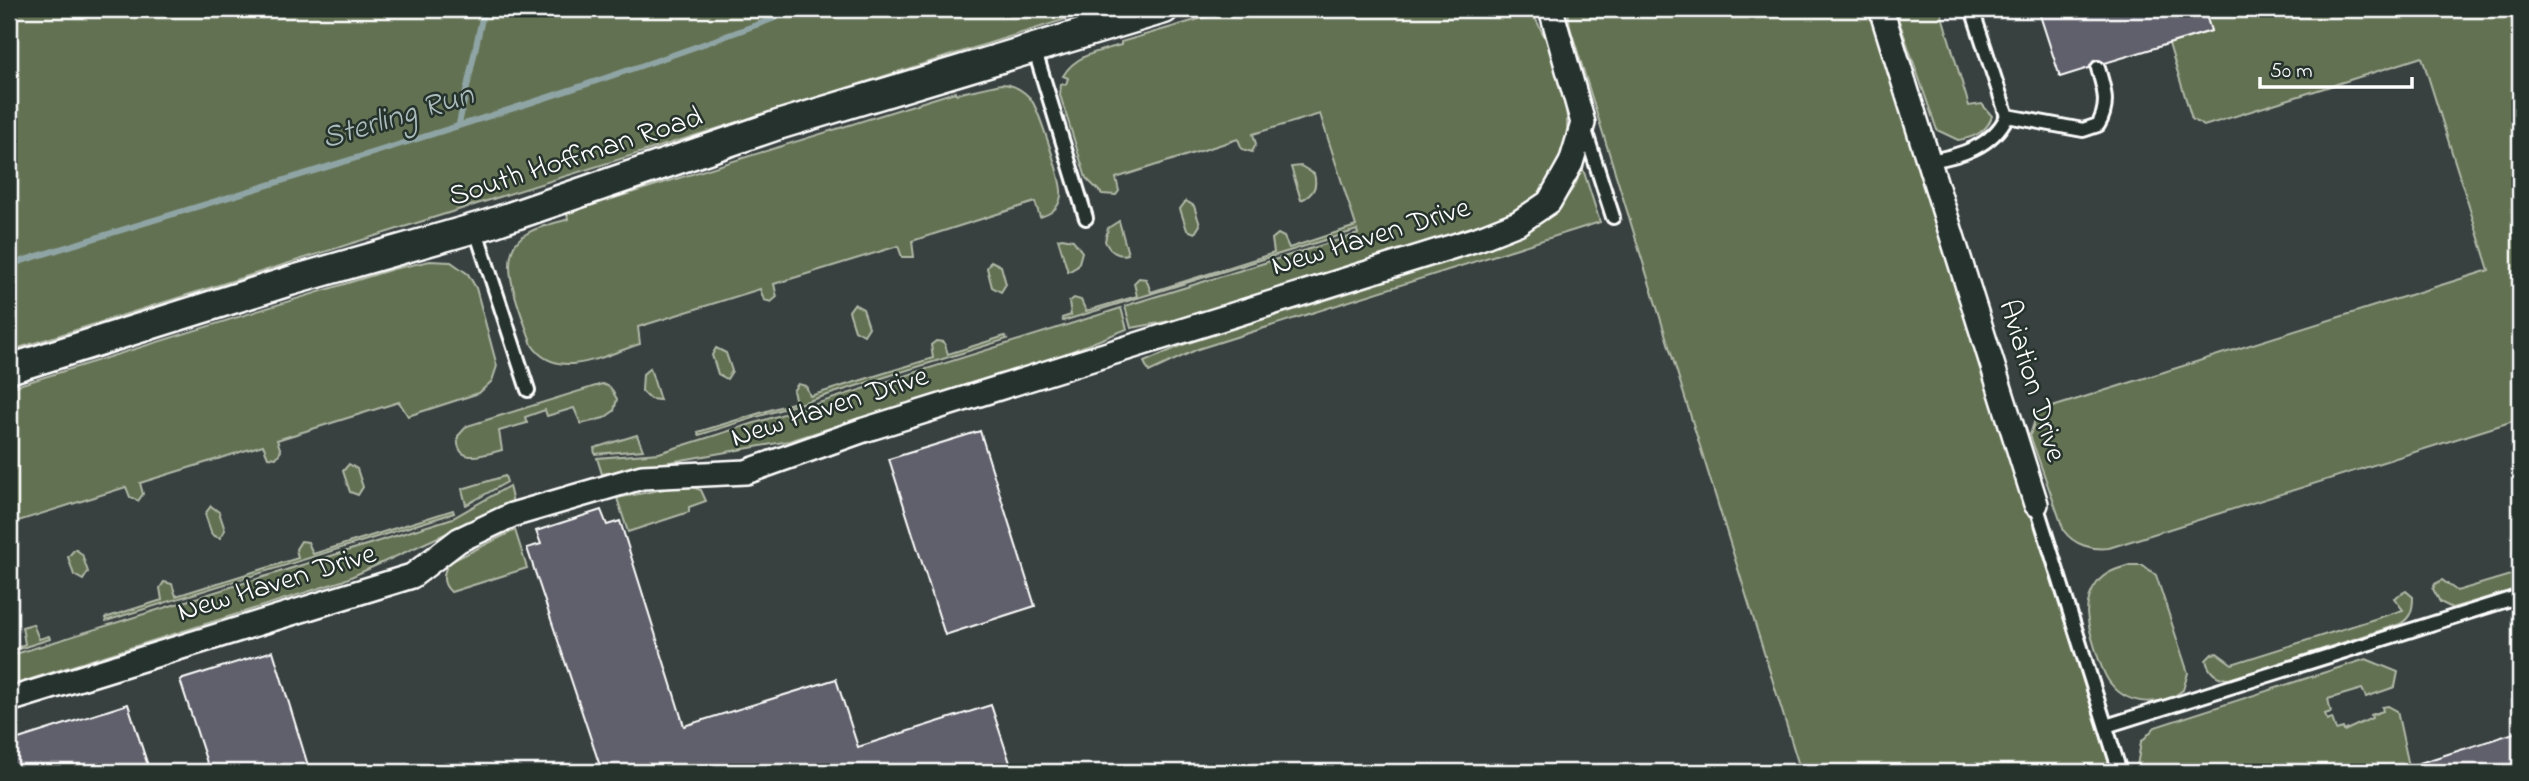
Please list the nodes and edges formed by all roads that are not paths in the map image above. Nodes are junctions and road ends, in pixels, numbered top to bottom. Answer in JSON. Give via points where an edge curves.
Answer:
{"nodes":[{"id":1,"x":1164,"y":9,"type":"edge"},
{"id":2,"x":1551,"y":9,"type":"edge"},
{"id":3,"x":1881,"y":9,"type":"edge"},
{"id":4,"x":1972,"y":9,"type":"edge"},
{"id":5,"x":1034,"y":48,"type":"junction"},
{"id":6,"x":2098,"y":68,"type":"dead end"},
{"id":7,"x":2007,"y":116,"type":"junction"},
{"id":8,"x":1583,"y":123,"type":"junction"},
{"id":9,"x":1929,"y":161,"type":"junction"},
{"id":10,"x":1613,"y":217,"type":"dead end"},
{"id":11,"x":1086,"y":218,"type":"dead end"},
{"id":12,"x":475,"y":228,"type":"junction"},
{"id":13,"x":9,"y":369,"type":"edge"},
{"id":14,"x":528,"y":390,"type":"dead end"},
{"id":15,"x":2036,"y":504,"type":"joint"},
{"id":16,"x":2520,"y":596,"type":"edge"},
{"id":17,"x":9,"y":700,"type":"edge"},
{"id":18,"x":2106,"y":726,"type":"junction"},
{"id":19,"x":2120,"y":772,"type":"edge"}],
"edges":[{"from":1,"to":5,"type":"street","name":"South Hoffman Road"},
{"from":2,"to":8,"type":"street"},
{"from":3,"to":9,"type":"street","name":"Aviation Drive"},
{"from":4,"to":7,"type":"lane"},
{"from":5,"to":11,"type":"lane"},
{"from":5,"to":12,"type":"street","name":"South Hoffman Road","via":[[778,125]]},
{"from":6,"to":7,"type":"lane","via":[[2106,112],[2098,125],[2083,130]]},
{"from":7,"to":9,"type":"lane","via":[[1983,145],[1952,158]]},
{"from":8,"to":10,"type":"lane"},
{"from":8,"to":17,"type":"street","name":"New Haven Drive","via":[[1571,163],[1549,202],[1502,230],[864,430],[746,472],[642,477],[512,515],[459,540],[412,576]]},
{"from":9,"to":15,"type":"street","name":"Aviation Drive"},
{"from":12,"to":13,"type":"street","name":"South Hoffman Road"},
{"from":12,"to":14,"type":"lane"},
{"from":15,"to":18,"type":"lane","name":"Aviation Drive"},
{"from":16,"to":18,"type":"lane"},
{"from":18,"to":19,"type":"lane","name":"Aviation Drive"}]}
